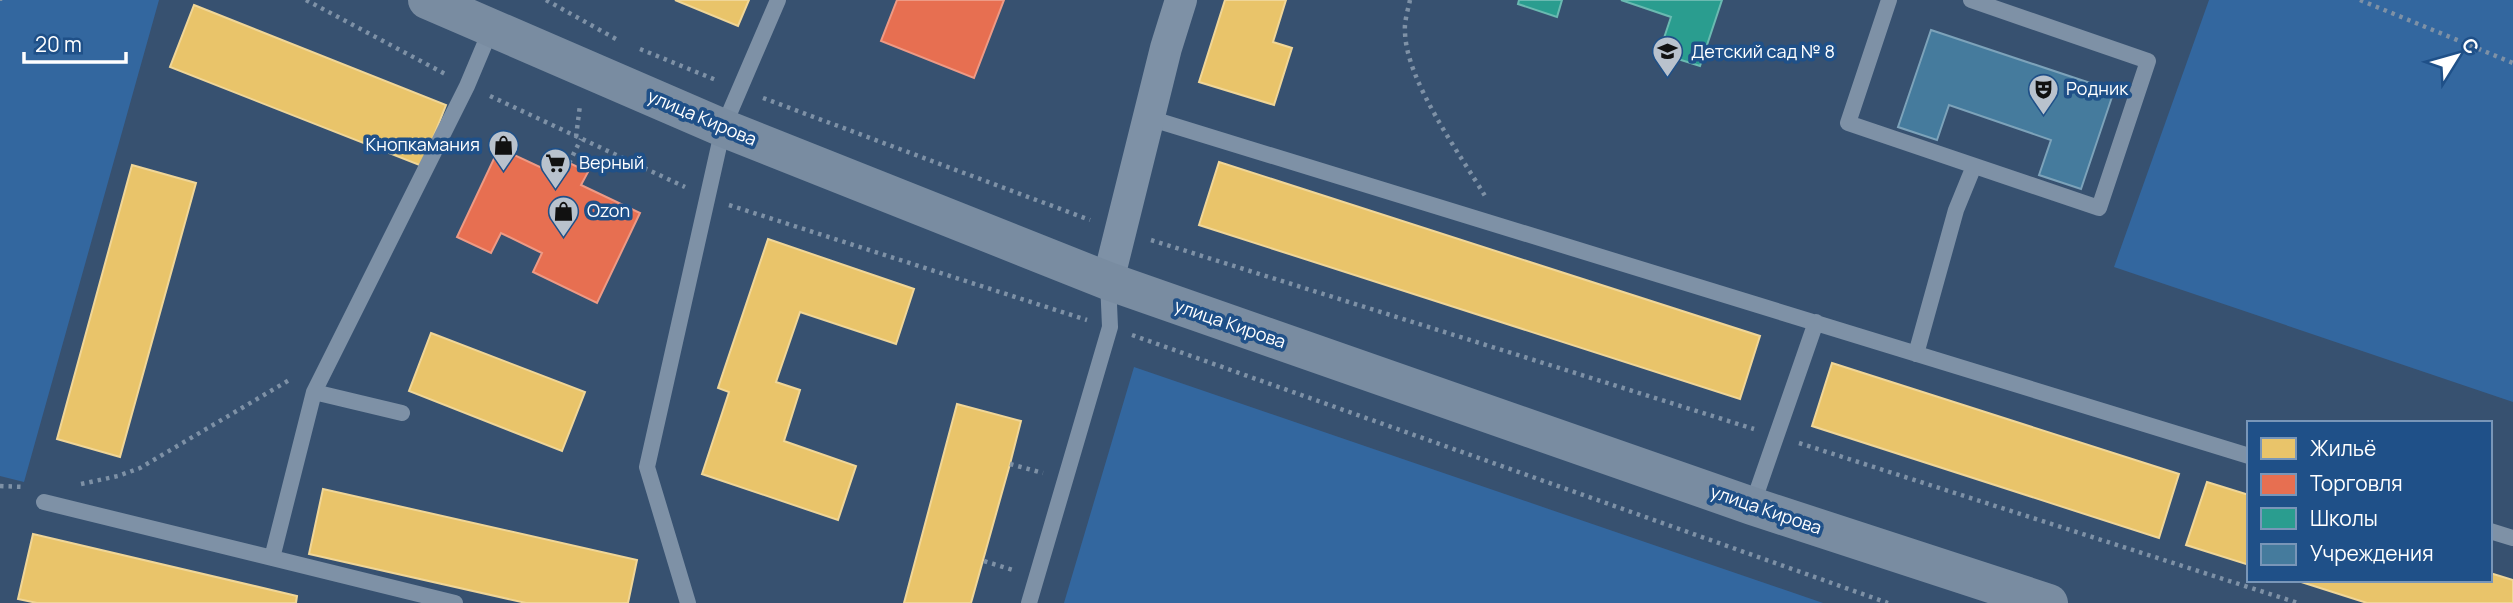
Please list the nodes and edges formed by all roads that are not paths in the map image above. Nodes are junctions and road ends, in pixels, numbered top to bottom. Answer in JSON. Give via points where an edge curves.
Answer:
{"nodes":[{"id":1,"x":427,"y":0,"type":"edge"},
{"id":2,"x":778,"y":0,"type":"edge"},
{"id":3,"x":1181,"y":0,"type":"edge"},
{"id":4,"x":1889,"y":0,"type":"edge"},
{"id":5,"x":1971,"y":0,"type":"edge"},
{"id":6,"x":491,"y":29,"type":"junction"},
{"id":7,"x":1149,"y":118,"type":"junction"},
{"id":8,"x":723,"y":128,"type":"junction"},
{"id":9,"x":1973,"y":166,"type":"junction"},
{"id":10,"x":1108,"y":281,"type":"junction"},
{"id":11,"x":1816,"y":322,"type":"junction"},
{"id":12,"x":1916,"y":354,"type":"junction"},
{"id":13,"x":314,"y":392,"type":"junction"},
{"id":14,"x":402,"y":413,"type":"dead end"},
{"id":15,"x":2247,"y":455,"type":"edge"},
{"id":16,"x":44,"y":502,"type":"dead end"},
{"id":17,"x":1752,"y":506,"type":"junction"},
{"id":18,"x":2492,"y":532,"type":"edge"},
{"id":19,"x":2513,"y":538,"type":"edge"},
{"id":20,"x":272,"y":558,"type":"junction"},
{"id":21,"x":455,"y":603,"type":"edge"},
{"id":22,"x":688,"y":603,"type":"edge"},
{"id":23,"x":1028,"y":603,"type":"edge"},
{"id":24,"x":2049,"y":603,"type":"edge"}],
"edges":[{"from":1,"to":6,"type":"street","name":"улица Кирова"},
{"from":2,"to":8,"type":"lane"},
{"from":3,"to":7,"type":"street"},
{"from":4,"to":9,"type":"lane","via":[[1848,123]]},
{"from":5,"to":9,"type":"lane","via":[[2148,61],[2099,208]]},
{"from":6,"to":8,"type":"street","name":"улица Кирова"},
{"from":6,"to":13,"type":"lane"},
{"from":7,"to":10,"type":"street"},
{"from":7,"to":11,"type":"lane"},
{"from":8,"to":10,"type":"street","name":"улица Кирова"},
{"from":8,"to":22,"type":"lane","via":[[647,467]]},
{"from":9,"to":12,"type":"lane","via":[[1956,210]]},
{"from":10,"to":17,"type":"street","name":"улица Кирова"},
{"from":10,"to":23,"type":"lane","via":[[1110,327]]},
{"from":11,"to":12,"type":"lane"},
{"from":11,"to":17,"type":"lane"},
{"from":12,"to":15,"type":"lane"},
{"from":13,"to":14,"type":"lane"},
{"from":13,"to":20,"type":"lane"},
{"from":16,"to":20,"type":"lane"},
{"from":17,"to":24,"type":"street","name":"улица Кирова"},
{"from":18,"to":19,"type":"lane"},
{"from":20,"to":21,"type":"lane"}]}
